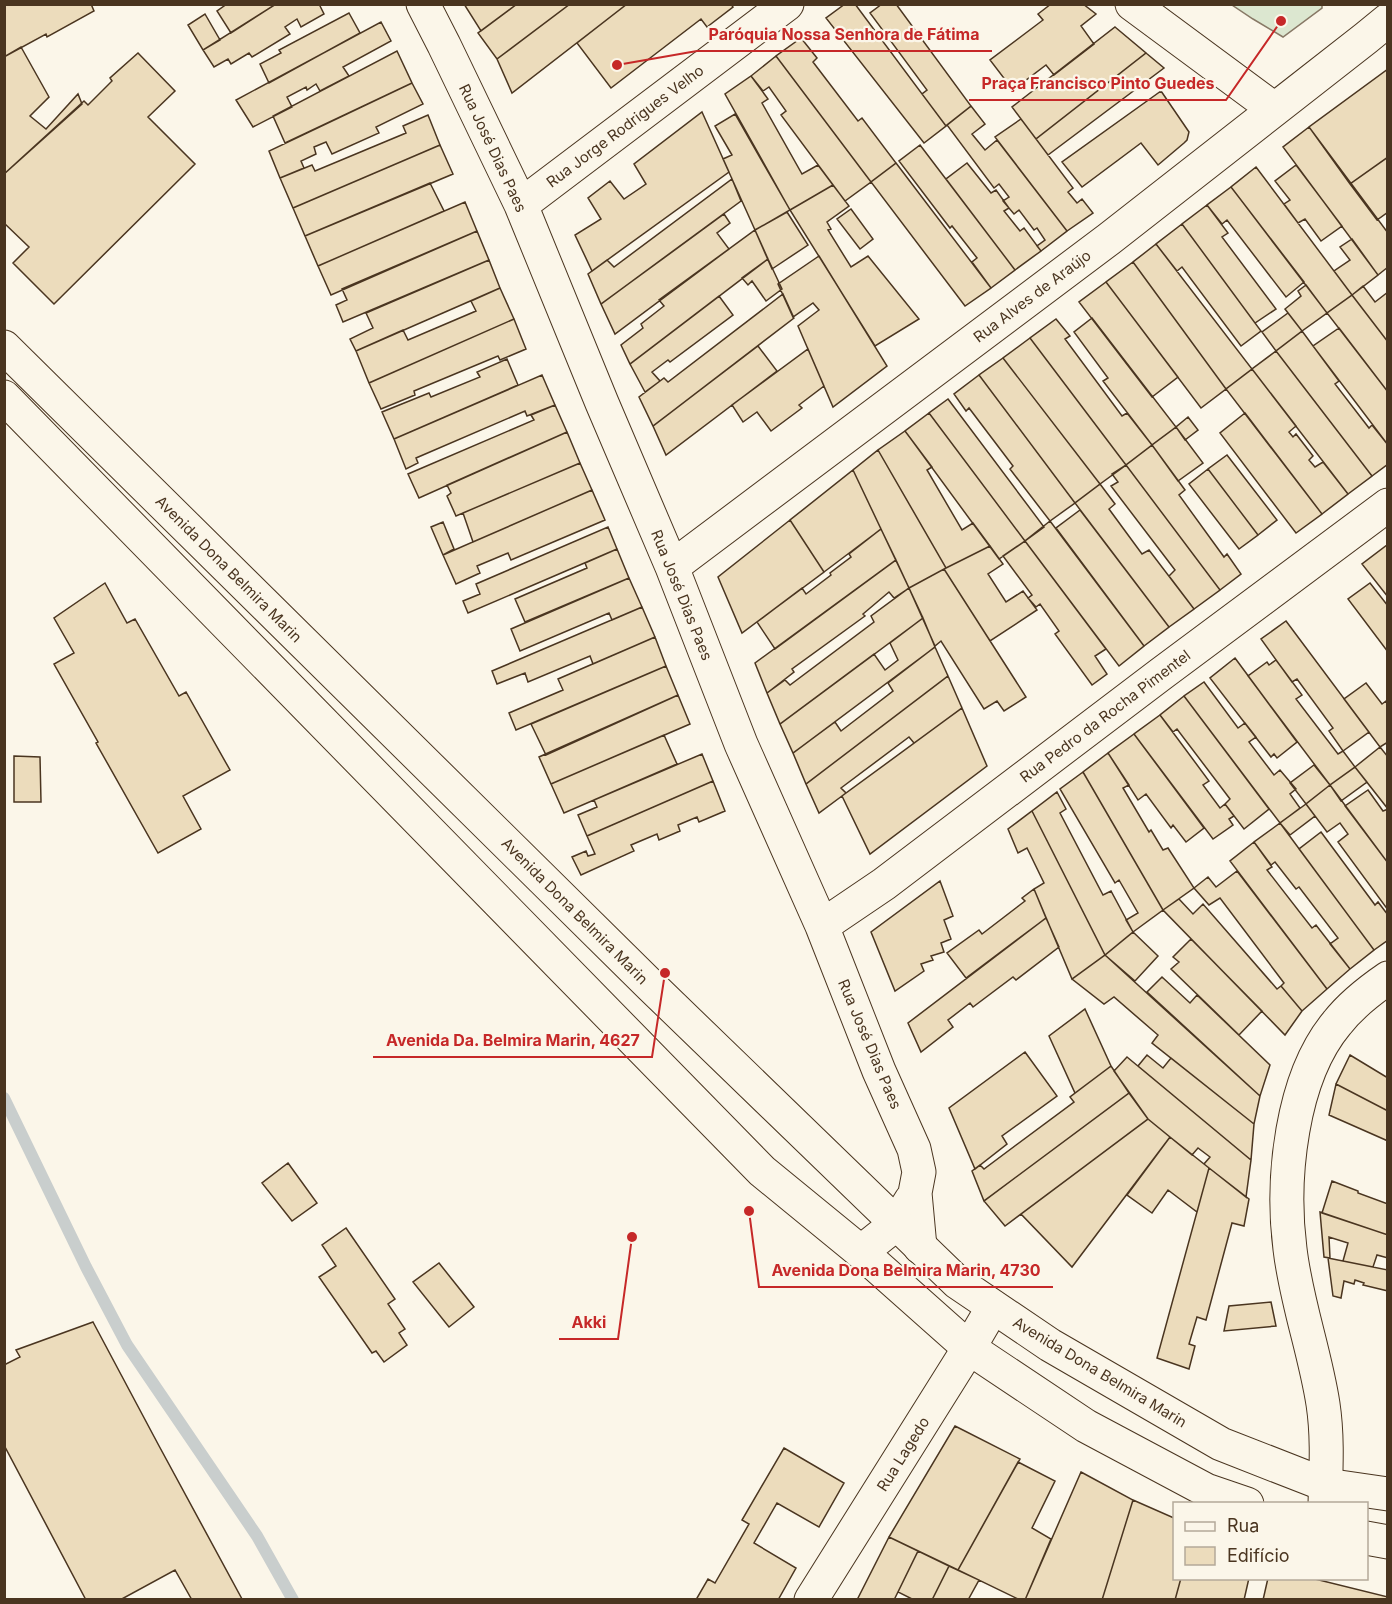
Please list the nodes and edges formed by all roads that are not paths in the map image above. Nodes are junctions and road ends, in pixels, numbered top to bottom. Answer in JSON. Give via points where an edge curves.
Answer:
{"nodes":[{"id":1,"x":423,"y":4,"type":"edge"},
{"id":2,"x":787,"y":4,"type":"edge"},
{"id":3,"x":1132,"y":4,"type":"edge"},
{"id":4,"x":1388,"y":20,"type":"edge"},
{"id":5,"x":1275,"y":109,"type":"junction"},
{"id":6,"x":520,"y":205,"type":"junction"},
{"id":7,"x":4,"y":347,"type":"edge"},
{"id":8,"x":4,"y":397,"type":"edge"},
{"id":9,"x":1388,"y":505,"type":"edge"},
{"id":10,"x":672,"y":567,"type":"junction"},
{"id":11,"x":822,"y":927,"type":"junction"},
{"id":12,"x":1388,"y":978,"type":"edge"},
{"id":13,"x":915,"y":1193,"type":"junction"},
{"id":14,"x":896,"y":1224,"type":"junction"},
{"id":15,"x":920,"y":1247,"type":"junction"},
{"id":16,"x":861,"y":1252,"type":"junction"},
{"id":17,"x":993,"y":1307,"type":"junction"},
{"id":18,"x":969,"y":1348,"type":"junction"},
{"id":19,"x":1325,"y":1494,"type":"edge"},
{"id":20,"x":1388,"y":1494,"type":"edge"},
{"id":21,"x":1244,"y":1502,"type":"edge"},
{"id":22,"x":1368,"y":1538,"type":"edge"},
{"id":23,"x":1388,"y":1542,"type":"edge"},
{"id":24,"x":811,"y":1599,"type":"edge"}],
"edges":[{"from":1,"to":6,"type":"street","name":"Rua José Dias Paes"},
{"from":2,"to":6,"type":"street","name":"Rua Jorge Rodrigues Velho"},
{"from":3,"to":5,"type":"street"},
{"from":4,"to":5,"type":"street","name":"Rua Alves de Araújo"},
{"from":5,"to":10,"type":"street","name":"Rua Alves de Araújo","via":[[1100,246]]},
{"from":6,"to":10,"type":"street","name":"Rua José Dias Paes"},
{"from":7,"to":14,"type":"street","name":"Avenida Dona Belmira Marin"},
{"from":8,"to":16,"type":"street","via":[[762,1171]]},
{"from":9,"to":11,"type":"street","name":"Rua Pedro da Rocha Pimentel"},
{"from":10,"to":11,"type":"street","name":"Rua José Dias Paes","via":[[741,744]]},
{"from":11,"to":13,"type":"street","name":"Rua José Dias Paes","via":[[914,1149],[919,1172]]},
{"from":12,"to":19,"type":"street","via":[[1358,1000],[1322,1044],[1305,1081],[1290,1156],[1290,1250],[1323,1403],[1327,1439]]},
{"from":13,"to":14,"type":"street","name":"Rua José Dias Paes"},
{"from":13,"to":15,"type":"street","name":"Rua José Dias Paes"},
{"from":14,"to":15,"type":"street","name":"Avenida Dona Belmira Marin"},
{"from":14,"to":16,"type":"street","name":"Rua José Dias Paes"},
{"from":15,"to":17,"type":"street","name":"Avenida Dona Belmira Marin","via":[[957,1282]]},
{"from":16,"to":18,"type":"street"},
{"from":17,"to":18,"type":"street","name":"Rua Lagedo"},
{"from":17,"to":19,"type":"street","name":"Avenida Dona Belmira Marin","via":[[1050,1345],[1221,1444]]},
{"from":18,"to":21,"type":"street","via":[[1086,1426],[1206,1490]]},
{"from":18,"to":24,"type":"street","name":"Rua Lagedo"},
{"from":19,"to":20,"type":"street","name":"Avenida Dona Belmira Marin"},
{"from":22,"to":23,"type":"street"}]}
